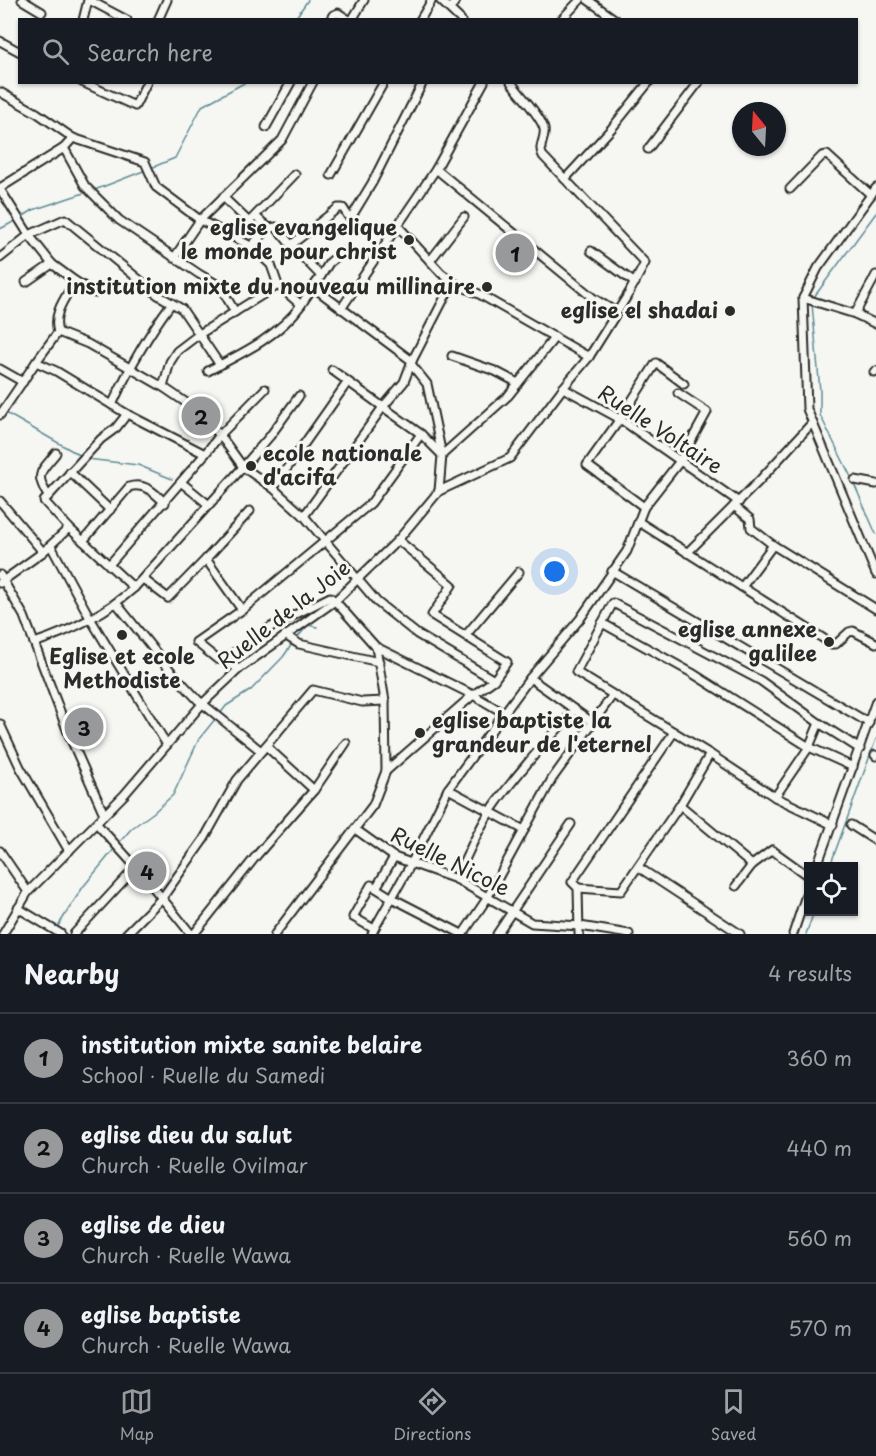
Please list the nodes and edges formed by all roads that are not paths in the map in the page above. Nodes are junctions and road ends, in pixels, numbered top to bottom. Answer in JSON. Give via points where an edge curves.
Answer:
{"nodes":[{"id":1,"x":22,"y":0,"type":"edge"},
{"id":2,"x":88,"y":0,"type":"edge"},
{"id":3,"x":167,"y":0,"type":"edge"},
{"id":4,"x":364,"y":0,"type":"edge"},
{"id":5,"x":432,"y":0,"type":"edge"},
{"id":6,"x":440,"y":0,"type":"edge"},
{"id":7,"x":456,"y":0,"type":"edge"},
{"id":8,"x":580,"y":0,"type":"edge"},
{"id":9,"x":588,"y":0,"type":"edge"},
{"id":10,"x":450,"y":9,"type":"junction"},
{"id":11,"x":42,"y":12,"type":"dead end"},
{"id":12,"x":84,"y":18,"type":"edge"},
{"id":13,"x":123,"y":18,"type":"edge"},
{"id":14,"x":159,"y":18,"type":"edge"},
{"id":15,"x":331,"y":18,"type":"edge"},
{"id":16,"x":347,"y":18,"type":"edge"},
{"id":17,"x":352,"y":18,"type":"edge"},
{"id":18,"x":421,"y":18,"type":"edge"},
{"id":19,"x":458,"y":18,"type":"edge"},
{"id":20,"x":563,"y":18,"type":"edge"},
{"id":21,"x":613,"y":18,"type":"edge"},
{"id":22,"x":0,"y":41,"type":"edge"},
{"id":23,"x":18,"y":51,"type":"edge"},
{"id":24,"x":86,"y":84,"type":"edge"},
{"id":25,"x":146,"y":84,"type":"edge"},
{"id":26,"x":290,"y":84,"type":"edge"},
{"id":27,"x":312,"y":84,"type":"edge"},
{"id":28,"x":383,"y":84,"type":"edge"},
{"id":29,"x":422,"y":84,"type":"edge"},
{"id":30,"x":483,"y":84,"type":"edge"},
{"id":31,"x":512,"y":84,"type":"edge"},
{"id":32,"x":647,"y":84,"type":"edge"},
{"id":33,"x":697,"y":84,"type":"edge"},
{"id":34,"x":0,"y":92,"type":"edge"},
{"id":35,"x":266,"y":127,"type":"dead end"},
{"id":36,"x":73,"y":138,"type":"junction"},
{"id":37,"x":64,"y":148,"type":"junction"},
{"id":38,"x":648,"y":149,"type":"dead end"},
{"id":39,"x":436,"y":169,"type":"junction"},
{"id":40,"x":296,"y":174,"type":"dead end"},
{"id":41,"x":331,"y":175,"type":"dead end"},
{"id":42,"x":565,"y":179,"type":"junction"},
{"id":43,"x":876,"y":188,"type":"edge"},
{"id":44,"x":0,"y":189,"type":"edge"},
{"id":45,"x":790,"y":189,"type":"dead end"},
{"id":46,"x":871,"y":195,"type":"junction"},
{"id":47,"x":223,"y":197,"type":"junction"},
{"id":48,"x":256,"y":216,"type":"junction"},
{"id":49,"x":464,"y":217,"type":"dead end"},
{"id":50,"x":200,"y":220,"type":"junction"},
{"id":51,"x":398,"y":226,"type":"junction"},
{"id":52,"x":269,"y":228,"type":"junction"},
{"id":53,"x":29,"y":235,"type":"junction"},
{"id":54,"x":291,"y":245,"type":"junction"},
{"id":55,"x":250,"y":246,"type":"junction"},
{"id":56,"x":591,"y":251,"type":"dead end"},
{"id":57,"x":342,"y":252,"type":"dead end"},
{"id":58,"x":0,"y":258,"type":"edge"},
{"id":59,"x":174,"y":258,"type":"junction"},
{"id":60,"x":430,"y":261,"type":"junction"},
{"id":61,"x":52,"y":264,"type":"junction"},
{"id":62,"x":876,"y":275,"type":"edge"},
{"id":63,"x":321,"y":276,"type":"junction"},
{"id":64,"x":75,"y":281,"type":"junction"},
{"id":65,"x":26,"y":282,"type":"dead end"},
{"id":66,"x":635,"y":283,"type":"junction"},
{"id":67,"x":456,"y":284,"type":"junction"},
{"id":68,"x":278,"y":285,"type":"junction"},
{"id":69,"x":313,"y":287,"type":"junction"},
{"id":70,"x":95,"y":293,"type":"dead end"},
{"id":71,"x":809,"y":300,"type":"junction"},
{"id":72,"x":171,"y":304,"type":"junction"},
{"id":73,"x":301,"y":305,"type":"junction"},
{"id":74,"x":340,"y":309,"type":"junction"},
{"id":75,"x":235,"y":312,"type":"junction"},
{"id":76,"x":616,"y":312,"type":"junction"},
{"id":77,"x":855,"y":314,"type":"junction"},
{"id":78,"x":876,"y":324,"type":"edge"},
{"id":79,"x":58,"y":332,"type":"junction"},
{"id":80,"x":198,"y":335,"type":"junction"},
{"id":81,"x":555,"y":337,"type":"junction"},
{"id":82,"x":452,"y":356,"type":"dead end"},
{"id":83,"x":589,"y":357,"type":"junction"},
{"id":84,"x":36,"y":362,"type":"junction"},
{"id":85,"x":411,"y":363,"type":"junction"},
{"id":86,"x":220,"y":365,"type":"junction"},
{"id":87,"x":129,"y":368,"type":"junction"},
{"id":88,"x":0,"y":369,"type":"edge"},
{"id":89,"x":208,"y":370,"type":"dead end"},
{"id":90,"x":332,"y":370,"type":"dead end"},
{"id":91,"x":23,"y":381,"type":"junction"},
{"id":92,"x":347,"y":383,"type":"junction"},
{"id":93,"x":518,"y":384,"type":"junction"},
{"id":94,"x":684,"y":384,"type":"dead end"},
{"id":95,"x":163,"y":387,"type":"junction"},
{"id":96,"x":563,"y":388,"type":"junction"},
{"id":97,"x":266,"y":389,"type":"dead end"},
{"id":98,"x":678,"y":393,"type":"dead end"},
{"id":99,"x":299,"y":396,"type":"dead end"},
{"id":100,"x":112,"y":405,"type":"junction"},
{"id":101,"x":383,"y":407,"type":"junction"},
{"id":102,"x":127,"y":414,"type":"junction"},
{"id":103,"x":0,"y":415,"type":"edge"},
{"id":104,"x":620,"y":419,"type":"junction"},
{"id":105,"x":812,"y":423,"type":"junction"},
{"id":106,"x":421,"y":434,"type":"junction"},
{"id":107,"x":220,"y":435,"type":"junction"},
{"id":108,"x":56,"y":453,"type":"dead end"},
{"id":109,"x":205,"y":454,"type":"junction"},
{"id":110,"x":442,"y":455,"type":"junction"},
{"id":111,"x":680,"y":461,"type":"junction"},
{"id":112,"x":243,"y":467,"type":"junction"},
{"id":113,"x":70,"y":472,"type":"junction"},
{"id":114,"x":855,"y":480,"type":"dead end"},
{"id":115,"x":182,"y":483,"type":"junction"},
{"id":116,"x":876,"y":484,"type":"edge"},
{"id":117,"x":273,"y":488,"type":"junction"},
{"id":118,"x":439,"y":491,"type":"junction"},
{"id":119,"x":48,"y":496,"type":"junction"},
{"id":120,"x":0,"y":501,"type":"edge"},
{"id":121,"x":165,"y":502,"type":"junction"},
{"id":122,"x":736,"y":504,"type":"junction"},
{"id":123,"x":209,"y":505,"type":"junction"},
{"id":124,"x":644,"y":507,"type":"junction"},
{"id":125,"x":110,"y":510,"type":"junction"},
{"id":126,"x":250,"y":511,"type":"dead end"},
{"id":127,"x":304,"y":516,"type":"junction"},
{"id":128,"x":639,"y":522,"type":"junction"},
{"id":129,"x":69,"y":528,"type":"junction"},
{"id":130,"x":398,"y":540,"type":"junction"},
{"id":131,"x":83,"y":541,"type":"junction"},
{"id":132,"x":325,"y":541,"type":"junction"},
{"id":133,"x":773,"y":544,"type":"junction"},
{"id":134,"x":51,"y":546,"type":"junction"},
{"id":135,"x":43,"y":552,"type":"junction"},
{"id":136,"x":687,"y":553,"type":"junction"},
{"id":137,"x":206,"y":559,"type":"junction"},
{"id":138,"x":109,"y":565,"type":"junction"},
{"id":139,"x":612,"y":571,"type":"junction"},
{"id":140,"x":519,"y":572,"type":"dead end"},
{"id":141,"x":876,"y":573,"type":"edge"},
{"id":142,"x":143,"y":579,"type":"junction"},
{"id":143,"x":359,"y":579,"type":"junction"},
{"id":144,"x":2,"y":580,"type":"edge"},
{"id":145,"x":741,"y":587,"type":"junction"},
{"id":146,"x":134,"y":588,"type":"junction"},
{"id":147,"x":335,"y":601,"type":"junction"},
{"id":148,"x":117,"y":604,"type":"junction"},
{"id":149,"x":876,"y":609,"type":"edge"},
{"id":150,"x":242,"y":610,"type":"junction"},
{"id":151,"x":90,"y":618,"type":"junction"},
{"id":152,"x":602,"y":623,"type":"junction"},
{"id":153,"x":285,"y":635,"type":"junction"},
{"id":154,"x":466,"y":635,"type":"junction"},
{"id":155,"x":34,"y":643,"type":"junction"},
{"id":156,"x":876,"y":644,"type":"edge"},
{"id":157,"x":376,"y":647,"type":"junction"},
{"id":158,"x":224,"y":660,"type":"junction"},
{"id":159,"x":379,"y":662,"type":"junction"},
{"id":160,"x":239,"y":669,"type":"junction"},
{"id":161,"x":530,"y":678,"type":"junction"},
{"id":162,"x":494,"y":680,"type":"junction"},
{"id":163,"x":473,"y":695,"type":"junction"},
{"id":164,"x":612,"y":696,"type":"junction"},
{"id":165,"x":876,"y":701,"type":"edge"},
{"id":166,"x":385,"y":702,"type":"junction"},
{"id":167,"x":202,"y":704,"type":"junction"},
{"id":168,"x":575,"y":710,"type":"junction"},
{"id":169,"x":504,"y":713,"type":"junction"},
{"id":170,"x":592,"y":722,"type":"junction"},
{"id":171,"x":819,"y":723,"type":"junction"},
{"id":172,"x":869,"y":723,"type":"junction"},
{"id":173,"x":0,"y":724,"type":"edge"},
{"id":174,"x":674,"y":732,"type":"junction"},
{"id":175,"x":346,"y":742,"type":"dead end"},
{"id":176,"x":167,"y":745,"type":"junction"},
{"id":177,"x":809,"y":747,"type":"junction"},
{"id":178,"x":264,"y":748,"type":"junction"},
{"id":179,"x":860,"y":749,"type":"junction"},
{"id":180,"x":710,"y":754,"type":"junction"},
{"id":181,"x":853,"y":767,"type":"junction"},
{"id":182,"x":386,"y":771,"type":"junction"},
{"id":183,"x":448,"y":789,"type":"junction"},
{"id":184,"x":314,"y":790,"type":"junction"},
{"id":185,"x":775,"y":797,"type":"junction"},
{"id":186,"x":680,"y":805,"type":"junction"},
{"id":187,"x":490,"y":811,"type":"junction"},
{"id":188,"x":104,"y":814,"type":"junction"},
{"id":189,"x":97,"y":824,"type":"junction"},
{"id":190,"x":571,"y":824,"type":"dead end"},
{"id":191,"x":833,"y":825,"type":"junction"},
{"id":192,"x":851,"y":825,"type":"dead end"},
{"id":193,"x":355,"y":829,"type":"junction"},
{"id":194,"x":524,"y":830,"type":"junction"},
{"id":195,"x":876,"y":841,"type":"edge"},
{"id":196,"x":0,"y":850,"type":"edge"},
{"id":197,"x":69,"y":850,"type":"junction"},
{"id":198,"x":394,"y":857,"type":"junction"},
{"id":199,"x":819,"y":862,"type":"edge"},
{"id":200,"x":411,"y":864,"type":"junction"},
{"id":201,"x":752,"y":865,"type":"junction"},
{"id":202,"x":136,"y":867,"type":"junction"},
{"id":203,"x":638,"y":867,"type":"junction"},
{"id":204,"x":804,"y":873,"type":"edge"},
{"id":205,"x":456,"y":879,"type":"junction"},
{"id":206,"x":736,"y":886,"type":"dead end"},
{"id":207,"x":376,"y":888,"type":"junction"},
{"id":208,"x":578,"y":888,"type":"junction"},
{"id":209,"x":28,"y":892,"type":"junction"},
{"id":210,"x":488,"y":897,"type":"junction"},
{"id":211,"x":162,"y":898,"type":"junction"},
{"id":212,"x":393,"y":898,"type":"junction"},
{"id":213,"x":804,"y":901,"type":"edge"},
{"id":214,"x":18,"y":908,"type":"junction"},
{"id":215,"x":512,"y":911,"type":"junction"},
{"id":216,"x":579,"y":930,"type":"edge"},
{"id":217,"x":373,"y":932,"type":"edge"},
{"id":218,"x":60,"y":933,"type":"edge"},
{"id":219,"x":3,"y":934,"type":"edge"},
{"id":220,"x":74,"y":934,"type":"edge"},
{"id":221,"x":126,"y":934,"type":"edge"},
{"id":222,"x":193,"y":934,"type":"edge"},
{"id":223,"x":275,"y":934,"type":"edge"},
{"id":224,"x":463,"y":934,"type":"edge"},
{"id":225,"x":497,"y":934,"type":"edge"},
{"id":226,"x":629,"y":934,"type":"edge"},
{"id":227,"x":740,"y":934,"type":"edge"},
{"id":228,"x":793,"y":934,"type":"edge"}],
"edges":[{"from":1,"to":11,"type":"street"},
{"from":2,"to":12,"type":"street"},
{"from":2,"to":13,"type":"street"},
{"from":3,"to":14,"type":"street"},
{"from":4,"to":17,"type":"street"},
{"from":5,"to":18,"type":"street"},
{"from":6,"to":10,"type":"street"},
{"from":7,"to":10,"type":"street"},
{"from":8,"to":20,"type":"street"},
{"from":9,"to":21,"type":"street"},
{"from":10,"to":19,"type":"street"},
{"from":15,"to":16,"type":"street","via":[[338,13]]},
{"from":22,"to":23,"type":"street"},
{"from":24,"to":25,"type":"street","via":[[135,106]]},
{"from":26,"to":35,"type":"street"},
{"from":27,"to":47,"type":"street","via":[[282,140]]},
{"from":28,"to":41,"type":"street"},
{"from":29,"to":54,"type":"street","via":[[352,216],[338,208]]},
{"from":30,"to":39,"type":"street"},
{"from":31,"to":42,"type":"street","via":[[542,124],[541,152]]},
{"from":32,"to":42,"type":"street"},
{"from":33,"to":38,"type":"street"},
{"from":34,"to":36,"type":"street"},
{"from":36,"to":37,"type":"street"},
{"from":36,"to":50,"type":"street","via":[[145,162],[156,187]]},
{"from":37,"to":44,"type":"street"},
{"from":37,"to":59,"type":"street","via":[[85,186],[119,220]]},
{"from":39,"to":51,"type":"street"},
{"from":39,"to":76,"type":"street","via":[[593,298]]},
{"from":40,"to":48,"type":"street"},
{"from":42,"to":66,"type":"street","via":[[645,263]]},
{"from":43,"to":46,"type":"street"},
{"from":44,"to":53,"type":"street"},
{"from":45,"to":46,"type":"street","via":[[826,155]]},
{"from":46,"to":71,"type":"street","via":[[818,268]]},
{"from":47,"to":48,"type":"street","via":[[249,222]]},
{"from":47,"to":50,"type":"street"},
{"from":48,"to":52,"type":"street"},
{"from":49,"to":60,"type":"street"},
{"from":50,"to":55,"type":"street"},
{"from":50,"to":59,"type":"street"},
{"from":51,"to":60,"type":"street"},
{"from":51,"to":74,"type":"street"},
{"from":52,"to":54,"type":"street","via":[[276,227]]},
{"from":52,"to":55,"type":"street"},
{"from":53,"to":58,"type":"street"},
{"from":53,"to":61,"type":"street"},
{"from":53,"to":72,"type":"street","via":[[65,219]]},
{"from":54,"to":63,"type":"street"},
{"from":55,"to":68,"type":"street","via":[[271,265]]},
{"from":56,"to":66,"type":"street"},
{"from":57,"to":63,"type":"street"},
{"from":59,"to":75,"type":"street","via":[[220,286]]},
{"from":60,"to":67,"type":"street"},
{"from":61,"to":64,"type":"street"},
{"from":61,"to":65,"type":"street"},
{"from":62,"to":77,"type":"street"},
{"from":63,"to":69,"type":"street"},
{"from":64,"to":70,"type":"street"},
{"from":64,"to":79,"type":"street","via":[[57,313]]},
{"from":66,"to":76,"type":"street","name":"Ruelle de la Joie"},
{"from":67,"to":81,"type":"street"},
{"from":67,"to":85,"type":"street","via":[[447,293]]},
{"from":68,"to":73,"type":"street"},
{"from":68,"to":75,"type":"street"},
{"from":69,"to":73,"type":"street"},
{"from":69,"to":74,"type":"street"},
{"from":71,"to":77,"type":"street"},
{"from":71,"to":105,"type":"street","via":[[806,403]]},
{"from":72,"to":80,"type":"street","via":[[182,309]]},
{"from":72,"to":87,"type":"street"},
{"from":73,"to":86,"type":"street","via":[[287,322]]},
{"from":74,"to":85,"type":"street"},
{"from":75,"to":80,"type":"street"},
{"from":76,"to":83,"type":"street","name":"Ruelle de la Joie"},
{"from":77,"to":78,"type":"street"},
{"from":79,"to":84,"type":"street"},
{"from":79,"to":87,"type":"street"},
{"from":80,"to":86,"type":"street"},
{"from":80,"to":95,"type":"street","via":[[177,351]]},
{"from":81,"to":83,"type":"street"},
{"from":81,"to":93,"type":"street"},
{"from":82,"to":93,"type":"street"},
{"from":83,"to":96,"type":"street","name":"Ruelle de la Joie"},
{"from":84,"to":91,"type":"street"},
{"from":84,"to":100,"type":"street"},
{"from":85,"to":101,"type":"street","via":[[404,382]]},
{"from":85,"to":110,"type":"street","via":[[427,384]]},
{"from":86,"to":89,"type":"street"},
{"from":87,"to":95,"type":"street"},
{"from":87,"to":100,"type":"street"},
{"from":88,"to":91,"type":"street"},
{"from":90,"to":92,"type":"street"},
{"from":91,"to":103,"type":"street"},
{"from":92,"to":101,"type":"street"},
{"from":92,"to":117,"type":"street"},
{"from":93,"to":110,"type":"street"},
{"from":94,"to":104,"type":"street","via":[[656,363]]},
{"from":95,"to":107,"type":"street","via":[[198,412]]},
{"from":96,"to":104,"type":"street","name":"Ruelle Voltaire"},
{"from":96,"to":118,"type":"street","name":"Ruelle de la Joie","via":[[510,458]]},
{"from":97,"to":107,"type":"street"},
{"from":98,"to":111,"type":"street","via":[[707,412]]},
{"from":99,"to":112,"type":"street"},
{"from":100,"to":102,"type":"street"},
{"from":101,"to":106,"type":"street"},
{"from":101,"to":127,"type":"street"},
{"from":102,"to":109,"type":"street"},
{"from":102,"to":113,"type":"street"},
{"from":104,"to":111,"type":"street","name":"Ruelle Voltaire"},
{"from":104,"to":124,"type":"street","via":[[586,465]]},
{"from":105,"to":122,"type":"street"},
{"from":105,"to":141,"type":"street"},
{"from":106,"to":110,"type":"street"},
{"from":106,"to":132,"type":"street","via":[[370,503]]},
{"from":107,"to":109,"type":"street"},
{"from":107,"to":112,"type":"street"},
{"from":108,"to":119,"type":"street","via":[[40,477]]},
{"from":109,"to":115,"type":"street"},
{"from":110,"to":118,"type":"street"},
{"from":111,"to":122,"type":"street","name":"Ruelle Voltaire"},
{"from":111,"to":124,"type":"street"},
{"from":112,"to":117,"type":"street"},
{"from":112,"to":123,"type":"street"},
{"from":113,"to":119,"type":"street"},
{"from":113,"to":125,"type":"street"},
{"from":114,"to":116,"type":"street"},
{"from":115,"to":121,"type":"street"},
{"from":115,"to":123,"type":"street"},
{"from":117,"to":127,"type":"street"},
{"from":118,"to":130,"type":"street","name":"Ruelle de la Joie"},
{"from":119,"to":129,"type":"street","via":[[45,504]]},
{"from":120,"to":135,"type":"street"},
{"from":121,"to":125,"type":"street","via":[[150,489],[134,485]]},
{"from":121,"to":138,"type":"street"},
{"from":122,"to":133,"type":"street","name":"Ruelle Voltaire","via":[[750,519],[751,528]]},
{"from":122,"to":136,"type":"street"},
{"from":123,"to":142,"type":"street"},
{"from":124,"to":128,"type":"street"},
{"from":125,"to":131,"type":"street"},
{"from":126,"to":137,"type":"street"},
{"from":127,"to":132,"type":"street"},
{"from":128,"to":136,"type":"street"},
{"from":128,"to":139,"type":"street","via":[[627,551]]},
{"from":129,"to":131,"type":"street"},
{"from":129,"to":134,"type":"street"},
{"from":130,"to":143,"type":"street","name":"Ruelle de la Joie"},
{"from":130,"to":154,"type":"street","via":[[452,585],[432,615]]},
{"from":131,"to":138,"type":"street"},
{"from":132,"to":143,"type":"street"},
{"from":132,"to":150,"type":"street"},
{"from":133,"to":145,"type":"street"},
{"from":133,"to":149,"type":"street","name":"Ruelle Voltaire"},
{"from":134,"to":135,"type":"street"},
{"from":134,"to":151,"type":"street"},
{"from":135,"to":144,"type":"street"},
{"from":136,"to":145,"type":"street"},
{"from":137,"to":142,"type":"street","via":[[168,598]]},
{"from":137,"to":150,"type":"street"},
{"from":138,"to":146,"type":"street"},
{"from":139,"to":161,"type":"street","via":[[580,619]]},
{"from":139,"to":172,"type":"street"},
{"from":140,"to":154,"type":"street"},
{"from":142,"to":146,"type":"street"},
{"from":143,"to":147,"type":"street","name":"Ruelle de la Joie"},
{"from":143,"to":162,"type":"street","via":[[377,602],[417,634]]},
{"from":144,"to":155,"type":"street","via":[[24,616]]},
{"from":145,"to":156,"type":"street","via":[[832,644],[853,631]]},
{"from":146,"to":148,"type":"street"},
{"from":147,"to":153,"type":"street","name":"Ruelle de la Joie"},
{"from":147,"to":157,"type":"street"},
{"from":147,"to":158,"type":"street","via":[[330,597],[271,627]]},
{"from":148,"to":151,"type":"street"},
{"from":148,"to":167,"type":"street"},
{"from":150,"to":158,"type":"street","via":[[196,642]]},
{"from":151,"to":155,"type":"street"},
{"from":151,"to":176,"type":"street"},
{"from":152,"to":164,"type":"street","via":[[576,672]]},
{"from":152,"to":171,"type":"street","via":[[613,603],[760,681]]},
{"from":152,"to":177,"type":"street","via":[[692,673]]},
{"from":153,"to":159,"type":"street","via":[[299,644]]},
{"from":153,"to":160,"type":"street","name":"Ruelle de la Joie"},
{"from":154,"to":162,"type":"street","via":[[507,662]]},
{"from":155,"to":188,"type":"street"},
{"from":157,"to":159,"type":"street"},
{"from":157,"to":163,"type":"street"},
{"from":158,"to":160,"type":"street"},
{"from":159,"to":166,"type":"street"},
{"from":160,"to":167,"type":"street","name":"Ruelle de la Joie"},
{"from":161,"to":168,"type":"street"},
{"from":161,"to":169,"type":"street"},
{"from":162,"to":163,"type":"street"},
{"from":163,"to":169,"type":"street"},
{"from":163,"to":182,"type":"street"},
{"from":164,"to":170,"type":"street"},
{"from":164,"to":174,"type":"street"},
{"from":165,"to":172,"type":"street"},
{"from":166,"to":178,"type":"street","via":[[362,702],[313,690]]},
{"from":166,"to":182,"type":"street"},
{"from":167,"to":176,"type":"street","name":"Ruelle de la Joie"},
{"from":167,"to":178,"type":"street"},
{"from":168,"to":170,"type":"street"},
{"from":168,"to":187,"type":"street","via":[[528,761]]},
{"from":169,"to":183,"type":"street"},
{"from":170,"to":194,"type":"street","via":[[552,779]]},
{"from":171,"to":177,"type":"street"},
{"from":171,"to":179,"type":"street"},
{"from":172,"to":179,"type":"street"},
{"from":173,"to":197,"type":"street","via":[[20,767]]},
{"from":174,"to":180,"type":"street"},
{"from":174,"to":208,"type":"street","via":[[572,882]]},
{"from":175,"to":184,"type":"street"},
{"from":176,"to":188,"type":"street","name":"Ruelle de la Joie"},
{"from":177,"to":181,"type":"street"},
{"from":177,"to":185,"type":"street"},
{"from":178,"to":184,"type":"street"},
{"from":178,"to":211,"type":"street","via":[[237,780],[204,839]]},
{"from":179,"to":181,"type":"street"},
{"from":180,"to":185,"type":"street"},
{"from":180,"to":186,"type":"street"},
{"from":181,"to":191,"type":"street"},
{"from":182,"to":193,"type":"street","via":[[373,805]]},
{"from":183,"to":187,"type":"street"},
{"from":183,"to":200,"type":"street"},
{"from":184,"to":222,"type":"street"},
{"from":185,"to":191,"type":"street"},
{"from":186,"to":201,"type":"street"},
{"from":186,"to":203,"type":"street"},
{"from":187,"to":194,"type":"street"},
{"from":187,"to":205,"type":"street"},
{"from":188,"to":189,"type":"street","name":"Ruelle de la Joie"},
{"from":189,"to":197,"type":"street","name":"Ruelle de la Joie"},
{"from":189,"to":202,"type":"street"},
{"from":190,"to":215,"type":"street"},
{"from":191,"to":199,"type":"street"},
{"from":192,"to":195,"type":"street"},
{"from":193,"to":198,"type":"street","name":"Ruelle Nicole"},
{"from":193,"to":223,"type":"street"},
{"from":194,"to":210,"type":"street"},
{"from":196,"to":209,"type":"street"},
{"from":197,"to":209,"type":"street","name":"Ruelle de la Joie"},
{"from":198,"to":200,"type":"street","name":"Ruelle Nicole"},
{"from":198,"to":207,"type":"street"},
{"from":200,"to":205,"type":"street","name":"Ruelle Nicole"},
{"from":200,"to":212,"type":"street"},
{"from":201,"to":204,"type":"street","via":[[772,850]]},
{"from":201,"to":206,"type":"street"},
{"from":202,"to":211,"type":"street"},
{"from":202,"to":220,"type":"street"},
{"from":203,"to":208,"type":"street","via":[[621,891]]},
{"from":203,"to":227,"type":"street"},
{"from":205,"to":210,"type":"street","name":"Ruelle Nicole"},
{"from":207,"to":212,"type":"street"},
{"from":207,"to":217,"type":"street","via":[[371,885],[353,917]]},
{"from":208,"to":216,"type":"street"},
{"from":209,"to":214,"type":"street","name":"Ruelle de la Joie"},
{"from":210,"to":215,"type":"street","name":"Ruelle Nicole"},
{"from":210,"to":224,"type":"street"},
{"from":211,"to":221,"type":"street"},
{"from":211,"to":222,"type":"street"},
{"from":212,"to":217,"type":"street"},
{"from":212,"to":224,"type":"street"},
{"from":213,"to":228,"type":"street"},
{"from":214,"to":218,"type":"street"},
{"from":214,"to":219,"type":"street","name":"Ruelle de la Joie"},
{"from":215,"to":216,"type":"street","name":"Ruelle Nicole","via":[[532,923]]},
{"from":215,"to":225,"type":"street"},
{"from":216,"to":226,"type":"street"}]}
